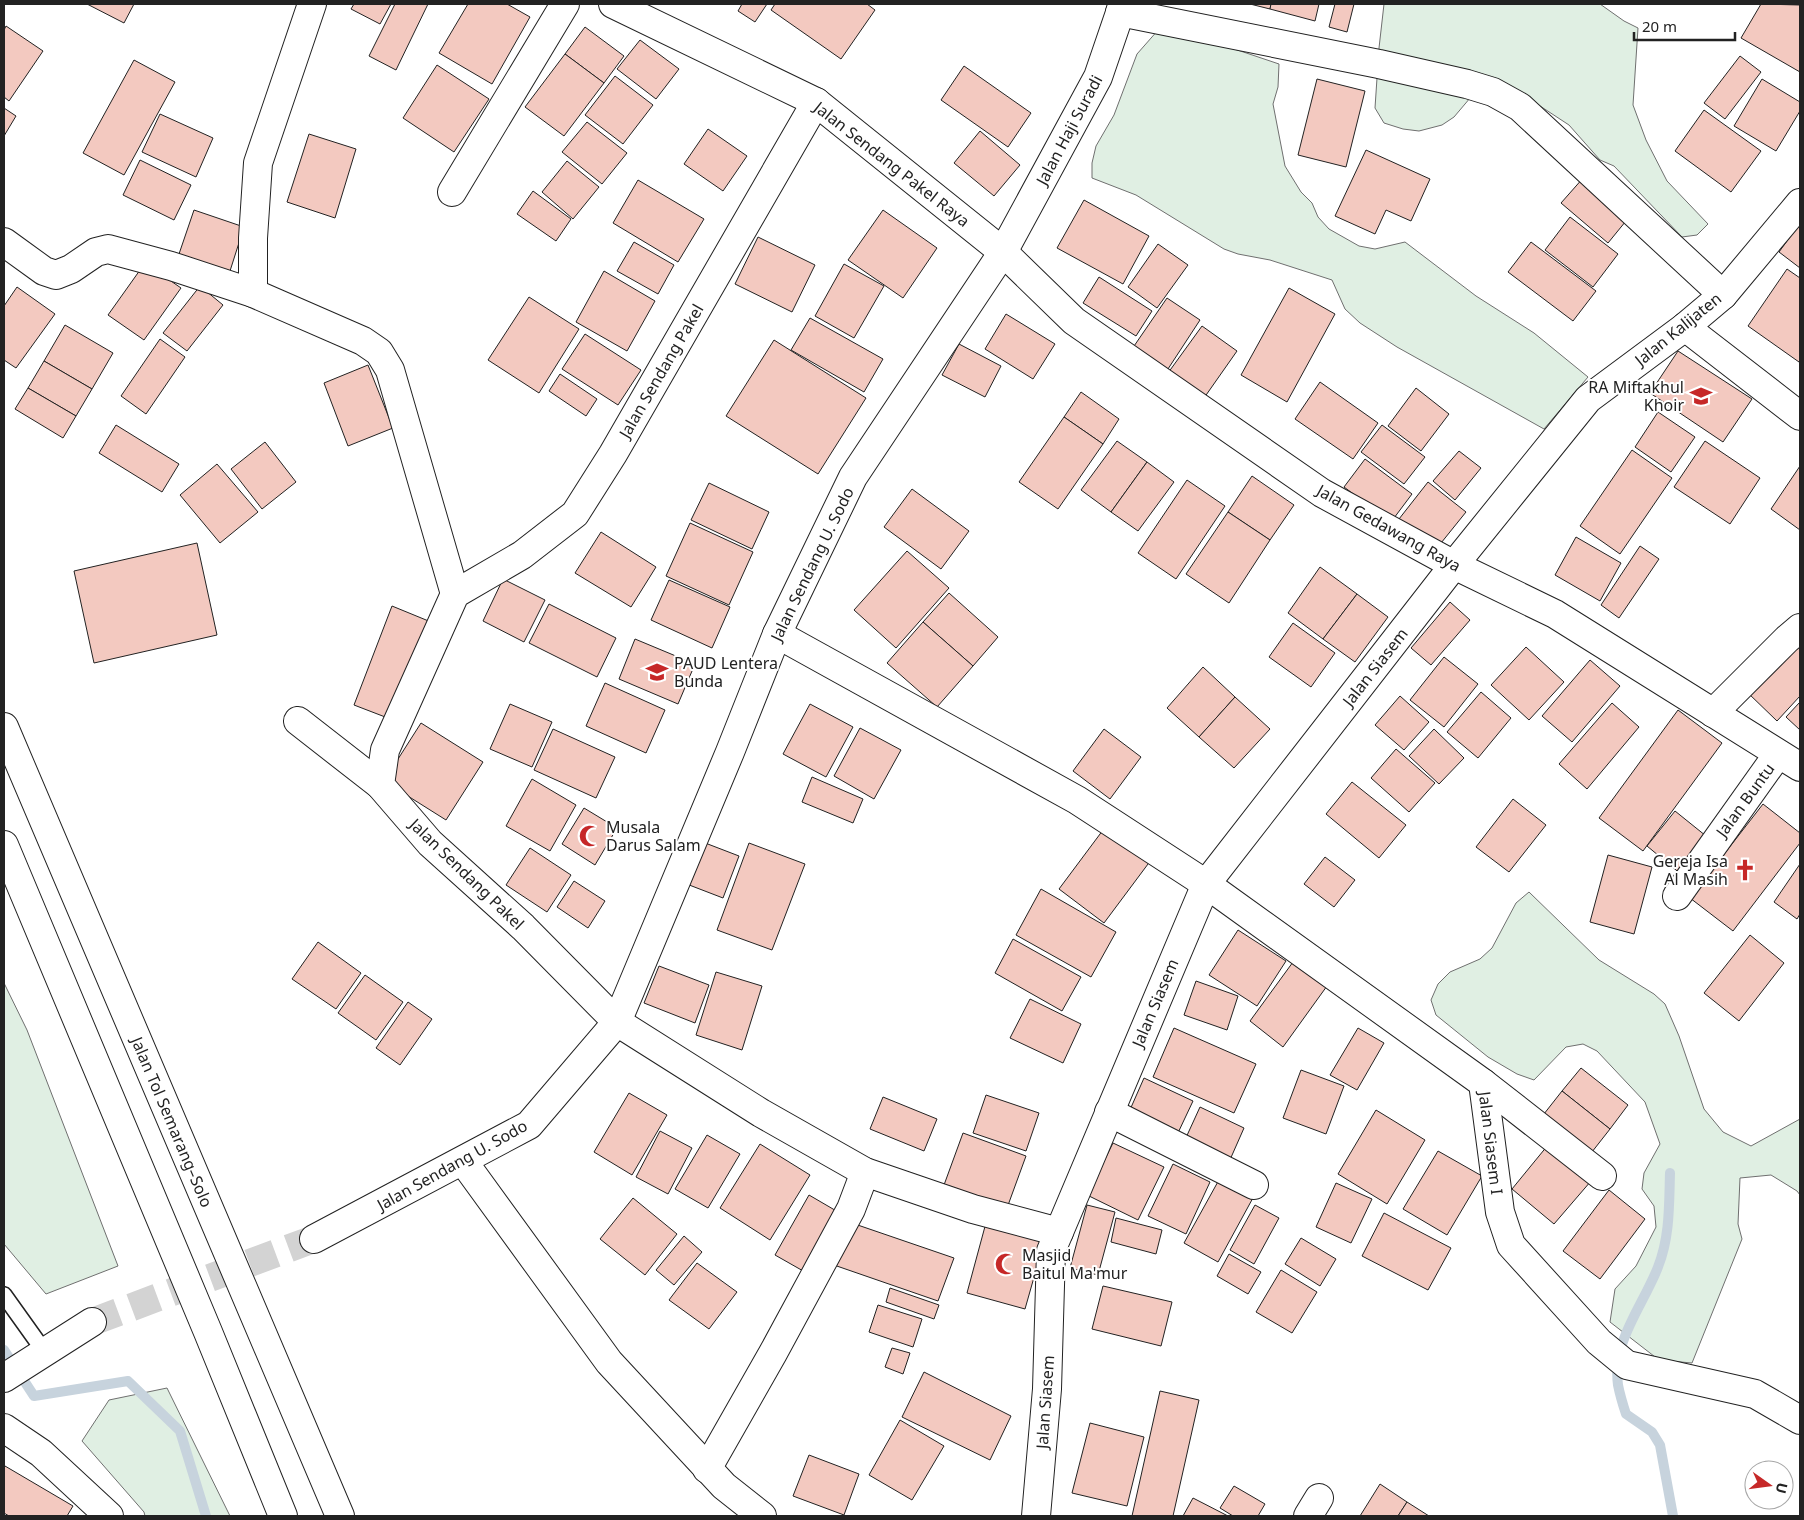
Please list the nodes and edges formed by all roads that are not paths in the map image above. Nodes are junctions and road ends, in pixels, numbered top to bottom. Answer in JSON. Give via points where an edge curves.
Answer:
{"nodes":[{"id":1,"x":312,"y":4,"type":"edge"},
{"id":2,"x":565,"y":4,"type":"edge"},
{"id":3,"x":613,"y":4,"type":"edge"},
{"id":4,"x":1122,"y":8,"type":"edge"},
{"id":5,"x":816,"y":102,"type":"junction"},
{"id":6,"x":452,"y":192,"type":"dead end"},
{"id":7,"x":1800,"y":203,"type":"edge"},
{"id":8,"x":4,"y":242,"type":"edge"},
{"id":9,"x":1004,"y":252,"type":"junction"},
{"id":10,"x":253,"y":292,"type":"junction"},
{"id":11,"x":1722,"y":295,"type":"junction"},
{"id":12,"x":1685,"y":327,"type":"junction"},
{"id":13,"x":1800,"y":416,"type":"edge"},
{"id":14,"x":1454,"y":565,"type":"junction"},
{"id":15,"x":455,"y":594,"type":"junction"},
{"id":16,"x":1800,"y":628,"type":"edge"},
{"id":17,"x":777,"y":634,"type":"junction"},
{"id":18,"x":1713,"y":713,"type":"junction"},
{"id":19,"x":298,"y":721,"type":"dead end"},
{"id":20,"x":4,"y":727,"type":"edge"},
{"id":21,"x":1789,"y":761,"type":"edge"},
{"id":22,"x":380,"y":785,"type":"junction"},
{"id":23,"x":4,"y":846,"type":"edge"},
{"id":24,"x":1206,"y":884,"type":"junction"},
{"id":25,"x":1677,"y":896,"type":"dead end"},
{"id":26,"x":617,"y":1022,"type":"junction"},
{"id":27,"x":1483,"y":1082,"type":"junction"},
{"id":28,"x":1109,"y":1112,"type":"junction"},
{"id":29,"x":462,"y":1161,"type":"junction"},
{"id":30,"x":865,"y":1172,"type":"junction"},
{"id":31,"x":1602,"y":1176,"type":"dead end"},
{"id":32,"x":1254,"y":1185,"type":"dead end"},
{"id":33,"x":1059,"y":1232,"type":"junction"},
{"id":34,"x":314,"y":1239,"type":"tunnel mouth"},
{"id":35,"x":4,"y":1296,"type":"edge"},
{"id":36,"x":92,"y":1322,"type":"tunnel mouth"},
{"id":37,"x":37,"y":1356,"type":"junction"},
{"id":38,"x":4,"y":1378,"type":"edge"},
{"id":39,"x":1800,"y":1420,"type":"edge"},
{"id":40,"x":4,"y":1428,"type":"edge"},
{"id":41,"x":707,"y":1469,"type":"junction"},
{"id":42,"x":109,"y":1516,"type":"edge"},
{"id":43,"x":283,"y":1516,"type":"edge"},
{"id":44,"x":340,"y":1516,"type":"edge"},
{"id":45,"x":762,"y":1516,"type":"edge"},
{"id":46,"x":1036,"y":1516,"type":"edge"}],
"edges":[{"from":1,"to":10,"type":"main road","via":[[258,163]]},
{"from":2,"to":6,"type":"main road"},
{"from":3,"to":5,"type":"main road","name":"Jalan Sendang Pakel Raya"},
{"from":4,"to":9,"type":"main road","name":"Jalan Haji Suradi","via":[[1098,77]]},
{"from":4,"to":11,"type":"main road","via":[[1493,92],[1520,107]]},
{"from":5,"to":9,"type":"main road","name":"Jalan Sendang Pakel Raya"},
{"from":5,"to":15,"type":"main road","name":"Jalan Sendang Pakel","via":[[613,454],[575,514],[522,555]]},
{"from":7,"to":11,"type":"main road","name":"Jalan Kalijaten"},
{"from":8,"to":10,"type":"main road","via":[[44,271],[56,275],[96,252],[108,249]]},
{"from":9,"to":14,"type":"main road","name":"Jalan Gedawang Raya","via":[[1074,321],[1322,493]]},
{"from":9,"to":17,"type":"main road","name":"Jalan Sendang U. Sodo","via":[[853,477]]},
{"from":10,"to":15,"type":"main road","via":[[363,341],[379,352],[390,370]]},
{"from":11,"to":12,"type":"main road","name":"Jalan Kalijaten"},
{"from":12,"to":13,"type":"main road"},
{"from":12,"to":14,"type":"main road","name":"Jalan Kalijaten","via":[[1588,399]]},
{"from":14,"to":18,"type":"main road","name":"Jalan Gedawang Raya","via":[[1555,614]]},
{"from":14,"to":24,"type":"main road","name":"Jalan Siasem"},
{"from":15,"to":22,"type":"main road","via":[[385,750]]},
{"from":16,"to":18,"type":"main road"},
{"from":17,"to":24,"type":"main road","name":"Jalan Siasem I","via":[[1077,800]]},
{"from":17,"to":26,"type":"main road","name":"Jalan Sendang U. Sodo"},
{"from":18,"to":21,"type":"main road","name":"Jalan Gedawang Raya"},
{"from":19,"to":22,"type":"main road","name":"Jalan Sendang Pakel"},
{"from":20,"to":44,"type":"main road","name":"Jalan Tol Semarang–Solo"},
{"from":21,"to":25,"type":"main road","name":"Jalan Buntu"},
{"from":22,"to":26,"type":"main road","name":"Jalan Sendang Pakel","via":[[430,842],[523,927]]},
{"from":23,"to":43,"type":"main road"},
{"from":24,"to":27,"type":"main road","name":"Jalan Siasem I"},
{"from":24,"to":28,"type":"main road","name":"Jalan Siasem"},
{"from":26,"to":29,"type":"main road","name":"Jalan Sendang U. Sodo","via":[[529,1125]]},
{"from":26,"to":30,"type":"main road","name":"Jalan Sendang Pakel","via":[[761,1113]]},
{"from":27,"to":31,"type":"main road"},
{"from":27,"to":39,"type":"main road","name":"Jalan Siasem I","via":[[1500,1212],[1511,1245],[1600,1342],[1627,1365],[1755,1394]]},
{"from":28,"to":32,"type":"main road"},
{"from":28,"to":33,"type":"main road","name":"Jalan Siasem"},
{"from":29,"to":34,"type":"main road","name":"Jalan Sendang U. Sodo"},
{"from":29,"to":41,"type":"main road","via":[[610,1362]]},
{"from":30,"to":33,"type":"main road","name":"Jalan Sendang Pakel","via":[[973,1209]]},
{"from":30,"to":41,"type":"main road","via":[[851,1210]]},
{"from":33,"to":46,"type":"main road","name":"Jalan Siasem","via":[[1051,1251],[1047,1389]]},
{"from":35,"to":37,"type":"lane"},
{"from":36,"to":37,"type":"main road"},
{"from":37,"to":38,"type":"main road"},
{"from":40,"to":42,"type":"main road","via":[[41,1453]]},
{"from":41,"to":45,"type":"main road"}]}
